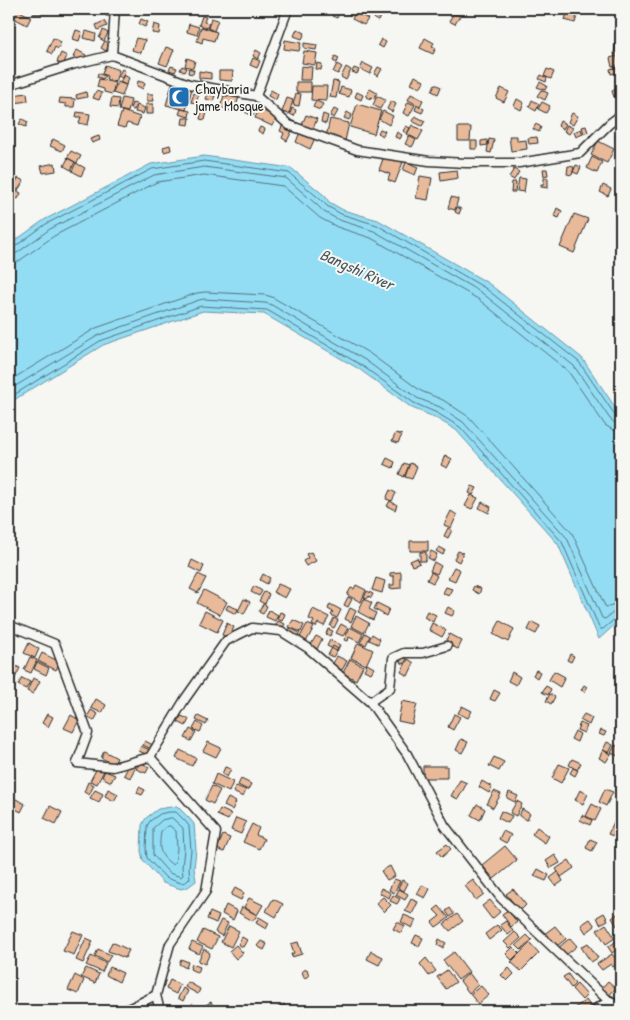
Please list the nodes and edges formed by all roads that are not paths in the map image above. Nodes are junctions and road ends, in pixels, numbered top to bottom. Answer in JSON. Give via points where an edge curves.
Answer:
{"nodes":[{"id":1,"x":115,"y":9,"type":"edge"},
{"id":2,"x":288,"y":9,"type":"edge"},
{"id":3,"x":112,"y":55,"type":"junction"},
{"id":4,"x":9,"y":85,"type":"edge"},
{"id":5,"x":256,"y":96,"type":"junction"},
{"id":6,"x":621,"y":115,"type":"edge"},
{"id":7,"x":9,"y":625,"type":"edge"},
{"id":8,"x":447,"y":646,"type":"dead end"},
{"id":9,"x":370,"y":702,"type":"junction"},
{"id":10,"x":150,"y":757,"type":"junction"},
{"id":11,"x":156,"y":995,"type":"junction"},
{"id":12,"x":610,"y":1002,"type":"junction"},
{"id":13,"x":124,"y":1011,"type":"edge"},
{"id":14,"x":160,"y":1011,"type":"edge"},
{"id":15,"x":594,"y":1011,"type":"edge"},
{"id":16,"x":620,"y":1011,"type":"edge"}],
"edges":[{"from":1,"to":3,"type":"street"},
{"from":2,"to":5,"type":"street"},
{"from":3,"to":4,"type":"street"},
{"from":3,"to":5,"type":"street","via":[[189,84]]},
{"from":5,"to":6,"type":"street","via":[[289,125],[357,150],[438,162],[519,163],[580,153]]},
{"from":7,"to":10,"type":"street","via":[[55,644],[88,733],[77,763],[113,767]]},
{"from":8,"to":9,"type":"street","via":[[393,658],[390,688]]},
{"from":9,"to":10,"type":"street","via":[[308,648],[282,631],[252,628],[226,641],[185,699]]},
{"from":9,"to":12,"type":"street","via":[[407,754],[445,826],[500,898]]},
{"from":10,"to":11,"type":"street","via":[[216,832],[206,891],[170,944]]},
{"from":11,"to":13,"type":"street"},
{"from":11,"to":14,"type":"street"},
{"from":12,"to":15,"type":"street"},
{"from":12,"to":16,"type":"street"}]}
